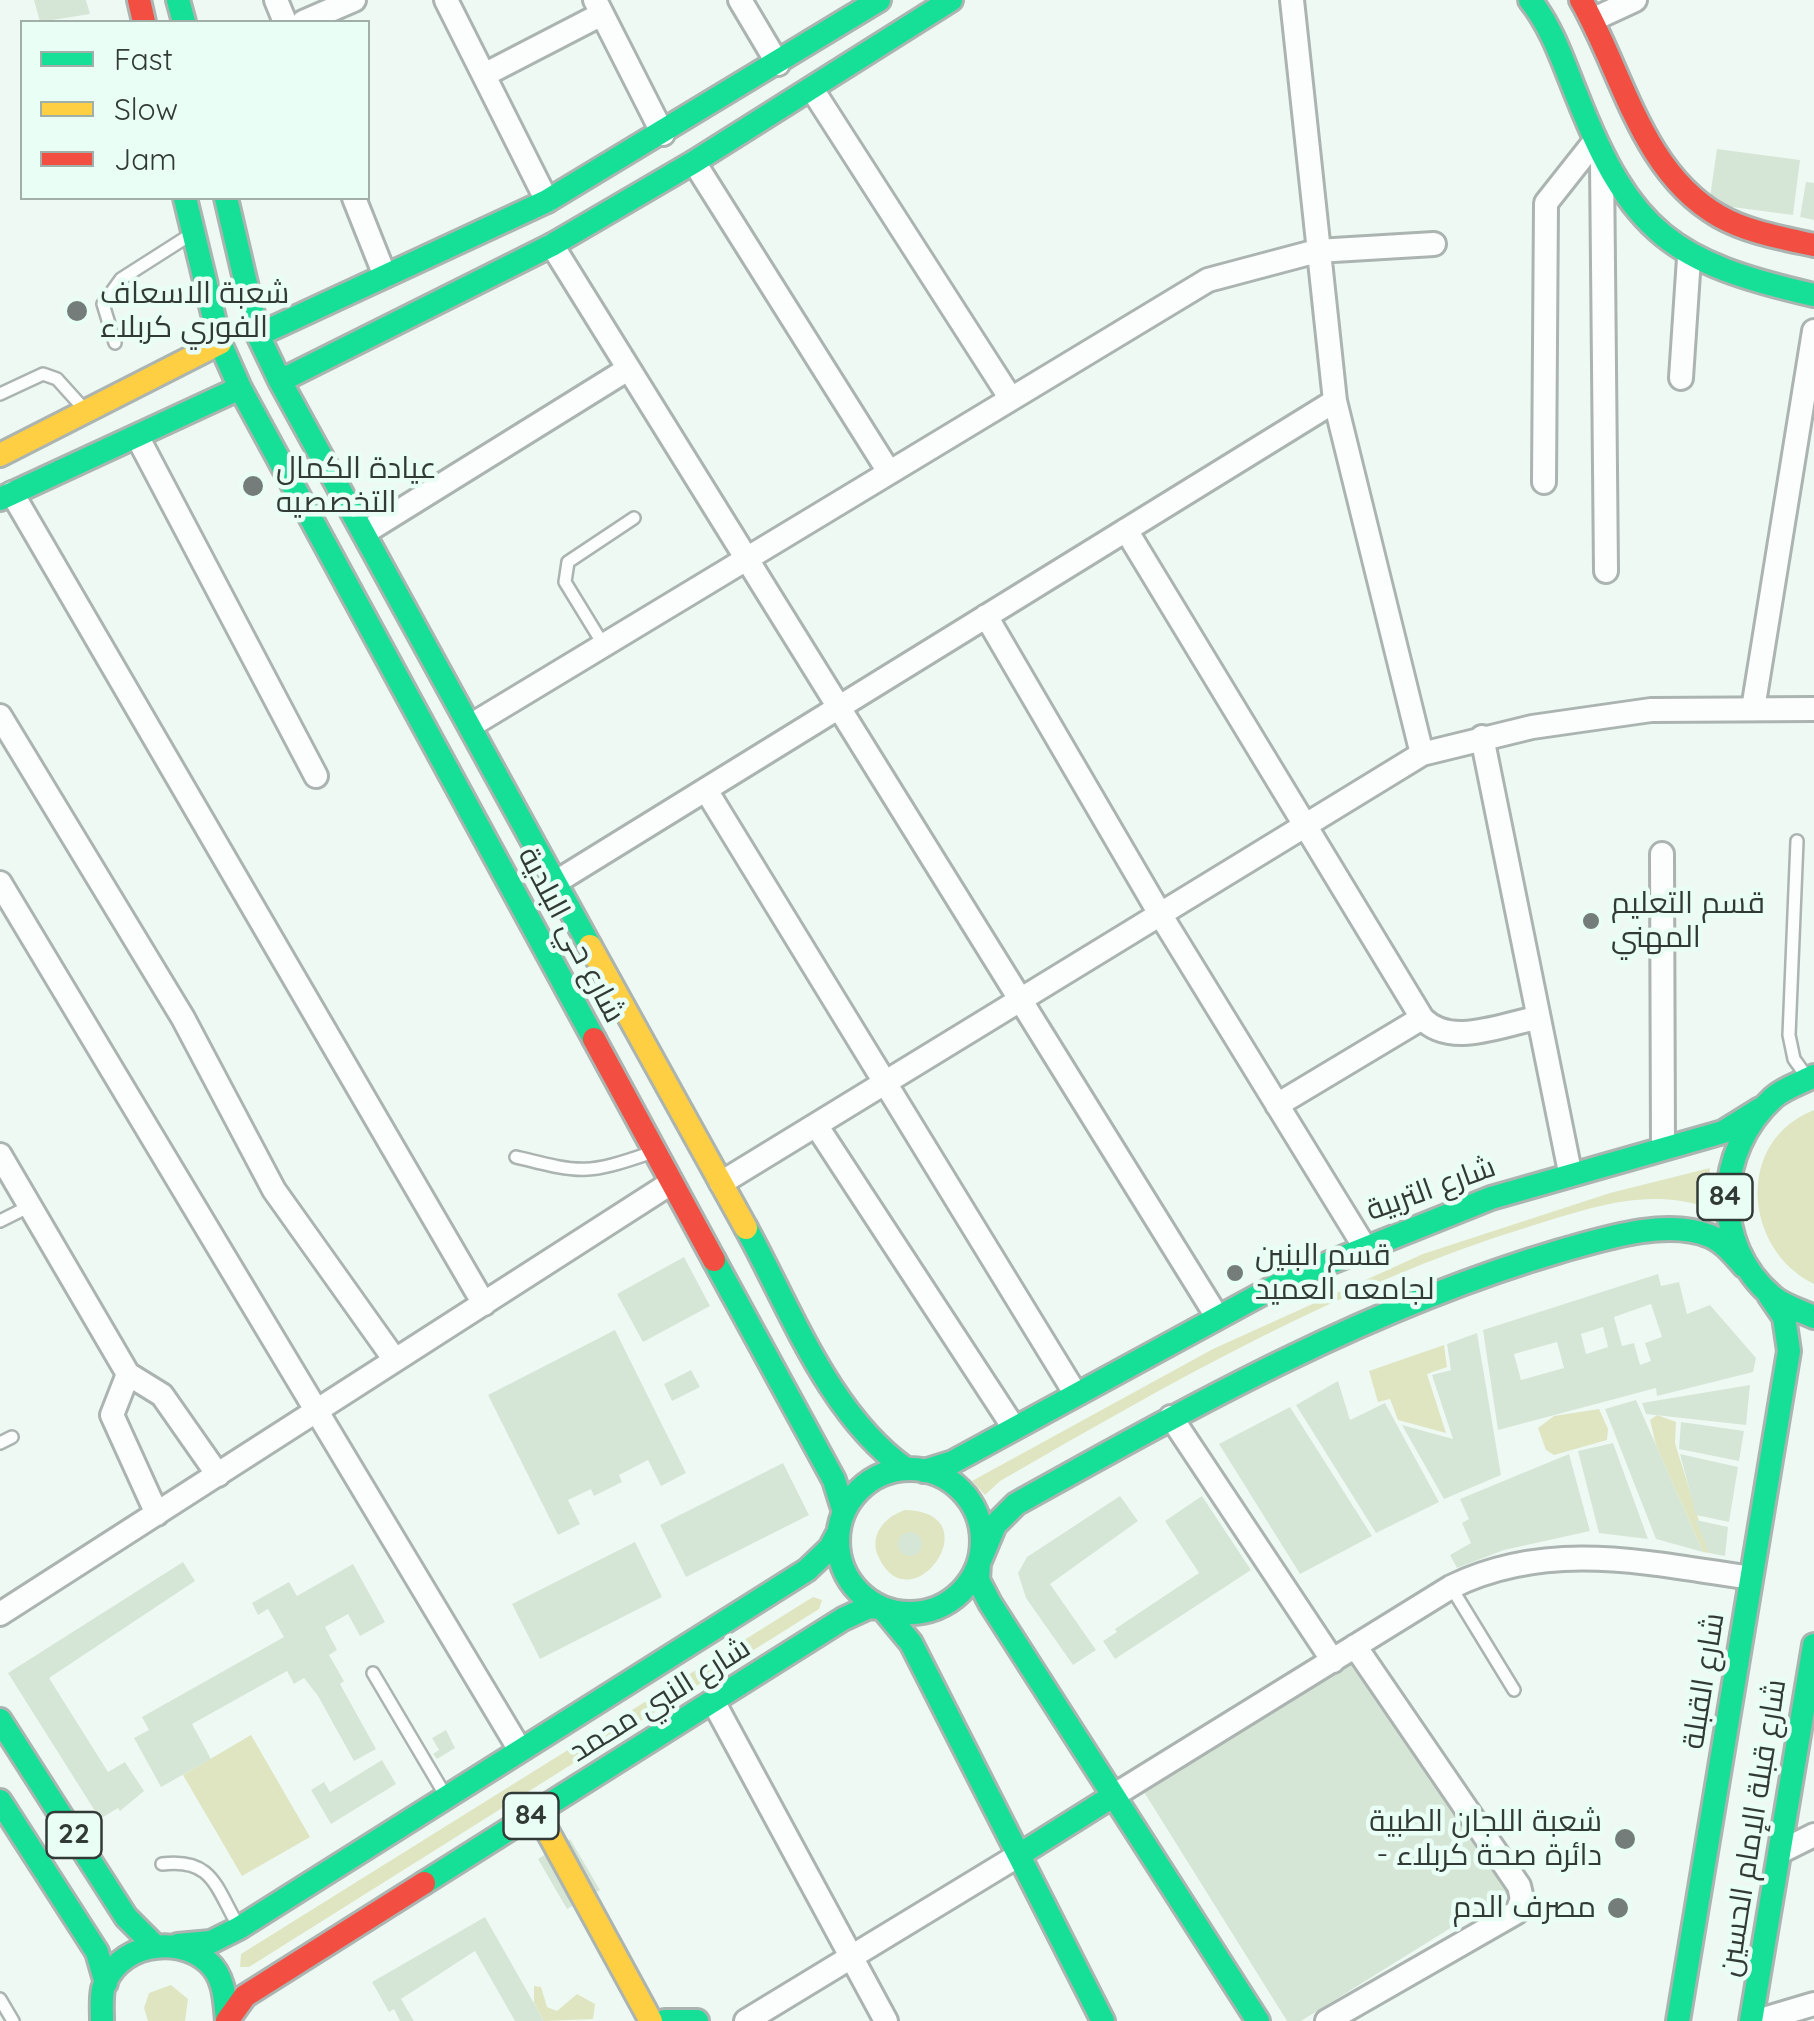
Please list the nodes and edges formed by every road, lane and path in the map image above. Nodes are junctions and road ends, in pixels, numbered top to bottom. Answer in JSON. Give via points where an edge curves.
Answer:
{"nodes":[{"id":1,"x":354,"y":0,"type":"edge"},
{"id":2,"x":446,"y":0,"type":"edge"},
{"id":3,"x":740,"y":0,"type":"edge"},
{"id":4,"x":952,"y":0,"type":"edge"},
{"id":5,"x":1292,"y":0,"type":"edge"},
{"id":6,"x":1530,"y":0,"type":"edge"},
{"id":7,"x":1635,"y":0,"type":"edge"},
{"id":8,"x":867,"y":3,"type":"edge"},
{"id":9,"x":598,"y":7,"type":"edge"},
{"id":10,"x":1588,"y":10,"type":"edge"},
{"id":11,"x":307,"y":20,"type":"edge"},
{"id":12,"x":778,"y":64,"type":"junction"},
{"id":13,"x":484,"y":76,"type":"junction"},
{"id":14,"x":812,"y":88,"type":"junction"},
{"id":15,"x":664,"y":134,"type":"junction"},
{"id":16,"x":1599,"y":150,"type":"junction"},
{"id":17,"x":694,"y":162,"type":"junction"},
{"id":18,"x":186,"y":200,"type":"edge"},
{"id":19,"x":226,"y":200,"type":"edge"},
{"id":20,"x":355,"y":200,"type":"edge"},
{"id":21,"x":546,"y":201,"type":"junction"},
{"id":22,"x":194,"y":233,"type":"junction"},
{"id":23,"x":1434,"y":244,"type":"dead end"},
{"id":24,"x":552,"y":245,"type":"junction"},
{"id":25,"x":1814,"y":245,"type":"edge"},
{"id":26,"x":1317,"y":251,"type":"junction"},
{"id":27,"x":1689,"y":258,"type":"junction"},
{"id":28,"x":385,"y":276,"type":"junction"},
{"id":29,"x":1814,"y":295,"type":"edge"},
{"id":30,"x":1814,"y":331,"type":"edge"},
{"id":31,"x":258,"y":335,"type":"junction"},
{"id":32,"x":115,"y":343,"type":"dead end"},
{"id":33,"x":220,"y":343,"type":"junction"},
{"id":34,"x":628,"y":369,"type":"junction"},
{"id":35,"x":1681,"y":378,"type":"dead end"},
{"id":36,"x":280,"y":381,"type":"junction"},
{"id":37,"x":240,"y":388,"type":"junction"},
{"id":38,"x":0,"y":394,"type":"edge"},
{"id":39,"x":1011,"y":400,"type":"junction"},
{"id":40,"x":1334,"y":401,"type":"junction"},
{"id":41,"x":88,"y":413,"type":"junction"},
{"id":42,"x":138,"y":438,"type":"junction"},
{"id":43,"x":0,"y":455,"type":"edge"},
{"id":44,"x":890,"y":472,"type":"junction"},
{"id":45,"x":1544,"y":482,"type":"dead end"},
{"id":46,"x":6,"y":496,"type":"edge"},
{"id":47,"x":634,"y":518,"type":"dead end"},
{"id":48,"x":1126,"y":530,"type":"junction"},
{"id":49,"x":364,"y":533,"type":"junction"},
{"id":50,"x":745,"y":558,"type":"junction"},
{"id":51,"x":1606,"y":571,"type":"dead end"},
{"id":52,"x":986,"y":616,"type":"junction"},
{"id":53,"x":603,"y":644,"type":"junction"},
{"id":54,"x":837,"y":708,"type":"junction"},
{"id":55,"x":1814,"y":708,"type":"edge"},
{"id":56,"x":1753,"y":709,"type":"junction"},
{"id":57,"x":0,"y":716,"type":"edge"},
{"id":58,"x":470,"y":726,"type":"junction"},
{"id":59,"x":1482,"y":737,"type":"junction"},
{"id":60,"x":1422,"y":754,"type":"junction"},
{"id":61,"x":316,"y":776,"type":"dead end"},
{"id":62,"x":706,"y":790,"type":"junction"},
{"id":63,"x":1304,"y":827,"type":"junction"},
{"id":64,"x":1797,"y":841,"type":"dead end"},
{"id":65,"x":1662,"y":854,"type":"dead end"},
{"id":66,"x":556,"y":882,"type":"junction"},
{"id":67,"x":0,"y":884,"type":"edge"},
{"id":68,"x":1160,"y":914,"type":"junction"},
{"id":69,"x":1020,"y":1000,"type":"junction"},
{"id":70,"x":1422,"y":1018,"type":"junction"},
{"id":71,"x":1537,"y":1018,"type":"junction"},
{"id":72,"x":1812,"y":1075,"type":"edge"},
{"id":73,"x":885,"y":1083,"type":"junction"},
{"id":74,"x":1277,"y":1104,"type":"junction"},
{"id":75,"x":1760,"y":1109,"type":"junction"},
{"id":76,"x":816,"y":1125,"type":"junction"},
{"id":77,"x":1663,"y":1148,"type":"junction"},
{"id":78,"x":654,"y":1151,"type":"junction"},
{"id":79,"x":0,"y":1155,"type":"edge"},
{"id":80,"x":516,"y":1158,"type":"dead end"},
{"id":81,"x":1570,"y":1172,"type":"junction"},
{"id":82,"x":672,"y":1183,"type":"junction"},
{"id":83,"x":721,"y":1183,"type":"junction"},
{"id":84,"x":28,"y":1207,"type":"junction"},
{"id":85,"x":0,"y":1221,"type":"edge"},
{"id":86,"x":1364,"y":1246,"type":"junction"},
{"id":87,"x":1744,"y":1266,"type":"junction"},
{"id":88,"x":1769,"y":1294,"type":"junction"},
{"id":89,"x":484,"y":1304,"type":"junction"},
{"id":90,"x":1216,"y":1314,"type":"junction"},
{"id":91,"x":1814,"y":1317,"type":"edge"},
{"id":92,"x":395,"y":1360,"type":"junction"},
{"id":93,"x":128,"y":1374,"type":"junction"},
{"id":94,"x":831,"y":1383,"type":"junction"},
{"id":95,"x":1075,"y":1393,"type":"junction"},
{"id":96,"x":792,"y":1405,"type":"junction"},
{"id":97,"x":318,"y":1410,"type":"junction"},
{"id":98,"x":1171,"y":1417,"type":"junction"},
{"id":99,"x":1014,"y":1428,"type":"junction"},
{"id":100,"x":915,"y":1470,"type":"junction"},
{"id":101,"x":218,"y":1475,"type":"junction"},
{"id":102,"x":157,"y":1514,"type":"junction"},
{"id":103,"x":841,"y":1522,"type":"junction"},
{"id":104,"x":979,"y":1563,"type":"junction"},
{"id":105,"x":1752,"y":1578,"type":"junction"},
{"id":106,"x":1451,"y":1587,"type":"junction"},
{"id":107,"x":882,"y":1608,"type":"junction"},
{"id":108,"x":0,"y":1614,"type":"edge"},
{"id":109,"x":1355,"y":1646,"type":"junction"},
{"id":110,"x":1813,"y":1657,"type":"edge"},
{"id":111,"x":1333,"y":1661,"type":"junction"},
{"id":112,"x":374,"y":1673,"type":"dead end"},
{"id":113,"x":1514,"y":1690,"type":"dead end"},
{"id":114,"x":714,"y":1701,"type":"junction"},
{"id":115,"x":0,"y":1720,"type":"edge"},
{"id":116,"x":520,"y":1750,"type":"junction"},
{"id":117,"x":446,"y":1796,"type":"junction"},
{"id":118,"x":1114,"y":1796,"type":"junction"},
{"id":119,"x":0,"y":1801,"type":"edge"},
{"id":120,"x":537,"y":1812,"type":"junction"},
{"id":121,"x":1814,"y":1835,"type":"edge"},
{"id":122,"x":1780,"y":1852,"type":"junction"},
{"id":123,"x":1019,"y":1856,"type":"junction"},
{"id":124,"x":162,"y":1864,"type":"dead end"},
{"id":125,"x":239,"y":1928,"type":"junction"},
{"id":126,"x":154,"y":1945,"type":"junction"},
{"id":127,"x":178,"y":1945,"type":"junction"},
{"id":128,"x":852,"y":1958,"type":"junction"},
{"id":129,"x":0,"y":1999,"type":"edge"},
{"id":130,"x":103,"y":2002,"type":"edge"},
{"id":131,"x":1814,"y":2004,"type":"edge"},
{"id":132,"x":12,"y":2021,"type":"edge"},
{"id":133,"x":80,"y":2021,"type":"edge"},
{"id":134,"x":227,"y":2021,"type":"edge"},
{"id":135,"x":652,"y":2021,"type":"edge"},
{"id":136,"x":665,"y":2021,"type":"edge"},
{"id":137,"x":697,"y":2021,"type":"edge"},
{"id":138,"x":746,"y":2021,"type":"edge"},
{"id":139,"x":886,"y":2021,"type":"edge"},
{"id":140,"x":1103,"y":2021,"type":"edge"},
{"id":141,"x":1258,"y":2021,"type":"edge"},
{"id":142,"x":1327,"y":2021,"type":"edge"},
{"id":143,"x":1678,"y":2021,"type":"edge"},
{"id":144,"x":1754,"y":2021,"type":"edge"}],
"edges":[{"from":1,"to":11,"type":"street"},
{"from":2,"to":13,"type":"street"},
{"from":3,"to":12,"type":"street"},
{"from":4,"to":14,"type":"main road"},
{"from":5,"to":26,"type":"street"},
{"from":6,"to":16,"type":"main road"},
{"from":7,"to":10,"type":"street"},
{"from":8,"to":12,"type":"main road"},
{"from":9,"to":13,"type":"street"},
{"from":9,"to":15,"type":"street"},
{"from":10,"to":25,"type":"main road","via":[[1645,132],[1691,198],[1720,217]]},
{"from":12,"to":15,"type":"main road"},
{"from":13,"to":21,"type":"street"},
{"from":14,"to":17,"type":"main road"},
{"from":14,"to":39,"type":"street"},
{"from":15,"to":21,"type":"main road"},
{"from":16,"to":27,"type":"main road","via":[[1636,213],[1660,240]]},
{"from":16,"to":45,"type":"street","via":[[1546,203]]},
{"from":16,"to":51,"type":"street"},
{"from":17,"to":24,"type":"main road"},
{"from":17,"to":44,"type":"street"},
{"from":18,"to":22,"type":"main road"},
{"from":19,"to":31,"type":"main road"},
{"from":20,"to":28,"type":"street"},
{"from":21,"to":28,"type":"main road"},
{"from":22,"to":32,"type":"lane","via":[[121,279],[103,304]]},
{"from":22,"to":33,"type":"main road"},
{"from":23,"to":26,"type":"street"},
{"from":24,"to":34,"type":"street"},
{"from":24,"to":36,"type":"main road"},
{"from":26,"to":39,"type":"street","via":[[1208,280]]},
{"from":26,"to":40,"type":"street"},
{"from":27,"to":29,"type":"main road"},
{"from":27,"to":35,"type":"street"},
{"from":28,"to":31,"type":"main road"},
{"from":30,"to":56,"type":"street"},
{"from":31,"to":36,"type":"main road","name":"شارع حي البلدية"},
{"from":33,"to":37,"type":"main road","name":"شارع حي البلدية"},
{"from":33,"to":41,"type":"main road"},
{"from":34,"to":49,"type":"street"},
{"from":34,"to":50,"type":"street"},
{"from":36,"to":49,"type":"main road","name":"شارع حي البلدية"},
{"from":37,"to":42,"type":"main road"},
{"from":37,"to":78,"type":"main road","name":"شارع حي البلدية"},
{"from":38,"to":41,"type":"lane","via":[[43,374],[58,379]]},
{"from":39,"to":44,"type":"street"},
{"from":40,"to":48,"type":"street"},
{"from":40,"to":60,"type":"street"},
{"from":41,"to":43,"type":"main road"},
{"from":42,"to":46,"type":"main road"},
{"from":42,"to":61,"type":"street"},
{"from":44,"to":50,"type":"street"},
{"from":46,"to":89,"type":"street"},
{"from":47,"to":53,"type":"lane","via":[[568,562],[565,582]]},
{"from":48,"to":52,"type":"street"},
{"from":48,"to":63,"type":"street"},
{"from":49,"to":58,"type":"main road","name":"شارع حي البلدية"},
{"from":50,"to":53,"type":"street"},
{"from":50,"to":54,"type":"street"},
{"from":52,"to":54,"type":"street"},
{"from":52,"to":68,"type":"street"},
{"from":53,"to":58,"type":"street"},
{"from":54,"to":62,"type":"street"},
{"from":54,"to":69,"type":"street"},
{"from":55,"to":56,"type":"street"},
{"from":56,"to":59,"type":"street","via":[[1651,710]]},
{"from":57,"to":92,"type":"street","via":[[183,1018],[274,1190]]},
{"from":58,"to":66,"type":"main road","name":"شارع حي البلدية"},
{"from":59,"to":60,"type":"street"},
{"from":59,"to":71,"type":"street"},
{"from":60,"to":63,"type":"street"},
{"from":62,"to":66,"type":"street"},
{"from":62,"to":73,"type":"street"},
{"from":63,"to":68,"type":"street"},
{"from":63,"to":70,"type":"street"},
{"from":64,"to":72,"type":"lane","via":[[1789,1035],[1794,1059]]},
{"from":65,"to":77,"type":"street"},
{"from":66,"to":83,"type":"main road","name":"شارع حي البلدية"},
{"from":67,"to":97,"type":"street"},
{"from":68,"to":69,"type":"street"},
{"from":68,"to":74,"type":"street"},
{"from":69,"to":73,"type":"street"},
{"from":69,"to":90,"type":"street"},
{"from":70,"to":71,"type":"street","via":[[1450,1035]]},
{"from":70,"to":74,"type":"street"},
{"from":71,"to":81,"type":"street"},
{"from":72,"to":75,"type":"main road","number":"84"},
{"from":73,"to":76,"type":"street"},
{"from":73,"to":95,"type":"street"},
{"from":74,"to":86,"type":"street"},
{"from":75,"to":77,"type":"main road","name":"شارع التربية","number":"84","via":[[1723,1132]]},
{"from":75,"to":87,"type":"main road","number":"84","via":[[1728,1168],[1727,1219]]},
{"from":76,"to":83,"type":"street"},
{"from":76,"to":99,"type":"street"},
{"from":77,"to":81,"type":"main road","name":"شارع التربية","number":"84"},
{"from":78,"to":80,"type":"lane","via":[[598,1172]]},
{"from":78,"to":82,"type":"main road","name":"شارع حي البلدية"},
{"from":79,"to":84,"type":"street"},
{"from":81,"to":86,"type":"main road","name":"شارع التربية","number":"84"},
{"from":82,"to":89,"type":"street"},
{"from":82,"to":96,"type":"main road","name":"شارع حي البلدية"},
{"from":83,"to":94,"type":"main road","name":"شارع حي البلدية"},
{"from":84,"to":85,"type":"lane"},
{"from":84,"to":93,"type":"street"},
{"from":86,"to":90,"type":"main road","name":"شارع التربية","number":"84"},
{"from":87,"to":88,"type":"main road","number":"84"},
{"from":87,"to":98,"type":"main road","number":"84","via":[[1713,1237],[1687,1232],[1634,1235],[1540,1256],[1388,1310]]},
{"from":88,"to":91,"type":"main road","number":"84"},
{"from":88,"to":105,"type":"main road","name":"شارع القبلة","via":[[1784,1317],[1789,1352]]},
{"from":89,"to":92,"type":"street"},
{"from":90,"to":95,"type":"main road","name":"شارع التربية","number":"84"},
{"from":92,"to":97,"type":"street"},
{"from":93,"to":101,"type":"street","via":[[162,1396]]},
{"from":93,"to":102,"type":"street","via":[[112,1414]]},
{"from":94,"to":96,"type":"main road","via":[[821,1401]]},
{"from":94,"to":100,"type":"main road","name":"شارع حي البلدية","via":[[875,1446]]},
{"from":95,"to":99,"type":"main road","name":"شارع التربية","number":"84"},
{"from":96,"to":103,"type":"main road","name":"شارع حي البلدية","via":[[834,1480]]},
{"from":97,"to":101,"type":"street"},
{"from":97,"to":116,"type":"street"},
{"from":98,"to":104,"type":"main road","number":"84","via":[[1009,1510]]},
{"from":98,"to":111,"type":"street"},
{"from":99,"to":100,"type":"main road","name":"شارع التربية","number":"84","via":[[953,1462]]},
{"from":100,"to":103,"type":"main road","number":"84","via":[[874,1478]]},
{"from":100,"to":104,"type":"main road","via":[[960,1489],[972,1504],[980,1523]]},
{"from":101,"to":102,"type":"street"},
{"from":102,"to":108,"type":"street"},
{"from":103,"to":107,"type":"main road","via":[[838,1556],[847,1578]]},
{"from":103,"to":116,"type":"main road","name":"شارع النبي محمد","number":"84","via":[[830,1548],[807,1570]]},
{"from":104,"to":107,"type":"main road","number":"84","via":[[968,1584],[940,1606],[905,1614]]},
{"from":104,"to":118,"type":"main road","via":[[981,1587]]},
{"from":105,"to":106,"type":"street","via":[[1557,1556],[1499,1567]]},
{"from":105,"to":143,"type":"main road","name":"شارع القبلة"},
{"from":106,"to":109,"type":"street"},
{"from":106,"to":113,"type":"lane"},
{"from":107,"to":114,"type":"main road","name":"شارع النبي محمد","number":"84","via":[[843,1619]]},
{"from":107,"to":123,"type":"main road","via":[[906,1633]]},
{"from":109,"to":111,"type":"street"},
{"from":109,"to":142,"type":"street","via":[[1522,1899],[1517,1912]]},
{"from":110,"to":122,"type":"main road","name":"شارع قبلة الإمام الحسين"},
{"from":111,"to":118,"type":"street"},
{"from":112,"to":117,"type":"lane"},
{"from":114,"to":120,"type":"main road","name":"شارع النبي محمد","number":"84"},
{"from":114,"to":128,"type":"street"},
{"from":115,"to":126,"type":"main road","number":"22","via":[[126,1918]]},
{"from":116,"to":117,"type":"main road","name":"شارع النبي محمد","number":"84"},
{"from":117,"to":125,"type":"main road","name":"شارع النبي محمد","number":"84"},
{"from":118,"to":123,"type":"main road"},
{"from":118,"to":141,"type":"main road"},
{"from":119,"to":130,"type":"main road","via":[[97,1952]]},
{"from":120,"to":134,"type":"main road","name":"شارع النبي محمد","number":"84","via":[[246,1996]]},
{"from":120,"to":135,"type":"main road"},
{"from":121,"to":122,"type":"street"},
{"from":122,"to":144,"type":"main road","name":"شارع قبلة الإمام الحسين"},
{"from":123,"to":128,"type":"street"},
{"from":123,"to":140,"type":"main road"},
{"from":124,"to":125,"type":"lane","via":[[201,1868]]},
{"from":125,"to":127,"type":"main road","number":"84","via":[[211,1942]]},
{"from":126,"to":127,"type":"main road","number":"84"},
{"from":126,"to":130,"type":"main road","via":[[130,1954]]},
{"from":127,"to":134,"type":"main road","number":"84","via":[[219,1974]]},
{"from":128,"to":138,"type":"street"},
{"from":128,"to":139,"type":"street"},
{"from":129,"to":132,"type":"lane"},
{"from":130,"to":133,"type":"main road"},
{"from":131,"to":144,"type":"street"},
{"from":136,"to":137,"type":"main road"}]}
